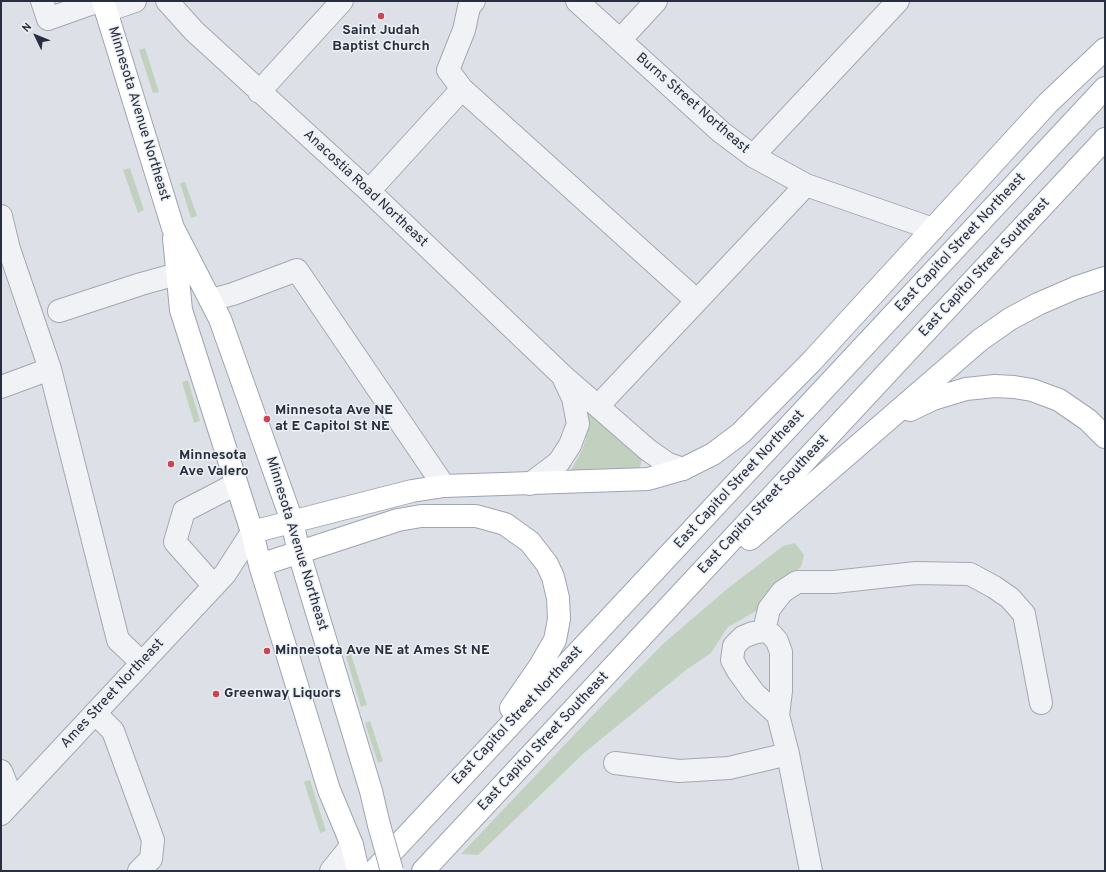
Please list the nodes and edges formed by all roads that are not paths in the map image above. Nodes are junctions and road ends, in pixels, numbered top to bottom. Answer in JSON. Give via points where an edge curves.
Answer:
{"nodes":[{"id":1,"x":42,"y":1,"type":"edge"},
{"id":2,"x":135,"y":1,"type":"edge"},
{"id":3,"x":167,"y":1,"type":"edge"},
{"id":4,"x":342,"y":1,"type":"edge"},
{"id":5,"x":474,"y":1,"type":"edge"},
{"id":6,"x":577,"y":1,"type":"edge"},
{"id":7,"x":656,"y":1,"type":"edge"},
{"id":8,"x":898,"y":1,"type":"edge"},
{"id":9,"x":102,"y":4,"type":"edge"},
{"id":10,"x":620,"y":40,"type":"junction"},
{"id":11,"x":1105,"y":49,"type":"edge"},
{"id":12,"x":1105,"y":88,"type":"edge"},
{"id":13,"x":462,"y":89,"type":"junction"},
{"id":14,"x":259,"y":92,"type":"junction"},
{"id":15,"x":1105,"y":139,"type":"edge"},
{"id":16,"x":752,"y":156,"type":"junction"},
{"id":17,"x":806,"y":185,"type":"junction"},
{"id":18,"x":369,"y":191,"type":"junction"},
{"id":19,"x":1,"y":216,"type":"edge"},
{"id":20,"x":173,"y":228,"type":"junction"},
{"id":21,"x":933,"y":229,"type":"junction"},
{"id":22,"x":177,"y":274,"type":"junction"},
{"id":23,"x":1105,"y":278,"type":"edge"},
{"id":24,"x":211,"y":300,"type":"junction"},
{"id":25,"x":697,"y":301,"type":"junction"},
{"id":26,"x":59,"y":311,"type":"dead end"},
{"id":27,"x":50,"y":369,"type":"junction"},
{"id":28,"x":563,"y":376,"type":"junction"},
{"id":29,"x":1,"y":387,"type":"edge"},
{"id":30,"x":598,"y":406,"type":"junction"},
{"id":31,"x":1105,"y":437,"type":"edge"},
{"id":32,"x":867,"y":438,"type":"junction"},
{"id":33,"x":683,"y":469,"type":"junction"},
{"id":34,"x":236,"y":484,"type":"junction"},
{"id":35,"x":530,"y":484,"type":"junction"},
{"id":36,"x":444,"y":486,"type":"junction"},
{"id":37,"x":292,"y":521,"type":"junction"},
{"id":38,"x":252,"y":532,"type":"junction"},
{"id":39,"x":299,"y":553,"type":"junction"},
{"id":40,"x":260,"y":565,"type":"junction"},
{"id":41,"x":219,"y":580,"type":"junction"},
{"id":42,"x":764,"y":632,"type":"junction"},
{"id":43,"x":642,"y":636,"type":"junction"},
{"id":44,"x":142,"y":663,"type":"junction"},
{"id":45,"x":1041,"y":703,"type":"dead end"},
{"id":46,"x":95,"y":713,"type":"junction"},
{"id":47,"x":778,"y":715,"type":"junction"},
{"id":48,"x":788,"y":754,"type":"junction"},
{"id":49,"x":615,"y":763,"type":"dead end"},
{"id":50,"x":1,"y":771,"type":"edge"},
{"id":51,"x":7,"y":807,"type":"edge"},
{"id":52,"x":422,"y":820,"type":"junction"},
{"id":53,"x":355,"y":857,"type":"edge"},
{"id":54,"x":139,"y":871,"type":"edge"},
{"id":55,"x":331,"y":871,"type":"edge"},
{"id":56,"x":374,"y":871,"type":"edge"},
{"id":57,"x":392,"y":871,"type":"edge"},
{"id":58,"x":423,"y":871,"type":"edge"},
{"id":59,"x":811,"y":871,"type":"edge"}],
"edges":[{"from":1,"to":9,"type":"street","via":[[48,19]]},
{"from":2,"to":9,"type":"street"},
{"from":3,"to":14,"type":"street","name":"Anacostia Road Northeast"},
{"from":4,"to":14,"type":"street"},
{"from":5,"to":13,"type":"street","via":[[469,7],[464,30],[448,70]]},
{"from":6,"to":10,"type":"street","name":"Burns Street Northeast"},
{"from":7,"to":10,"type":"street"},
{"from":8,"to":16,"type":"street"},
{"from":9,"to":20,"type":"main road","name":"Minnesota Avenue Northeast"},
{"from":10,"to":16,"type":"street","name":"Burns Street Northeast","via":[[721,132]]},
{"from":11,"to":21,"type":"main road","name":"East Capitol Street Northeast","via":[[1048,103]]},
{"from":12,"to":52,"type":"main road","name":"East Capitol Street Northeast"},
{"from":13,"to":18,"type":"street"},
{"from":13,"to":25,"type":"street"},
{"from":14,"to":18,"type":"street","name":"Anacostia Road Northeast"},
{"from":15,"to":43,"type":"main road","name":"East Capitol Street Southeast"},
{"from":16,"to":17,"type":"street","name":"Burns Street Northeast"},
{"from":17,"to":21,"type":"street","name":"Burns Street Northeast"},
{"from":17,"to":25,"type":"street"},
{"from":18,"to":28,"type":"street","name":"Anacostia Road Northeast"},
{"from":19,"to":27,"type":"street","via":[[9,249]]},
{"from":20,"to":22,"type":"main road","name":"Minnesota Avenue Northeast"},
{"from":20,"to":24,"type":"main road","name":"Minnesota Avenue Northeast"},
{"from":21,"to":33,"type":"main road","name":"East Capitol Street Northeast","via":[[741,434],[713,454]]},
{"from":22,"to":26,"type":"street"},
{"from":22,"to":34,"type":"main road","name":"Minnesota Avenue Northeast","via":[[181,310]]},
{"from":23,"to":32,"type":"main road","via":[[1050,298],[995,329],[966,351]]},
{"from":24,"to":36,"type":"street","via":[[297,270]]},
{"from":24,"to":37,"type":"main road","name":"Minnesota Avenue Northeast"},
{"from":25,"to":30,"type":"street"},
{"from":27,"to":29,"type":"street"},
{"from":27,"to":44,"type":"street","via":[[118,640]]},
{"from":28,"to":30,"type":"street","name":"Anacostia Road Northeast"},
{"from":28,"to":35,"type":"street","name":"Anacostia Road Northeast","via":[[573,398],[578,424],[570,445],[559,462]]},
{"from":30,"to":33,"type":"street","name":"Anacostia Road Northeast","via":[[648,450],[668,464]]},
{"from":31,"to":32,"type":"main road","via":[[1079,413],[1055,398],[1028,389],[995,386],[966,389],[928,401],[892,420]]},
{"from":32,"to":43,"type":"main road"},
{"from":33,"to":35,"type":"main road","name":"East Capitol Street Northeast","via":[[648,479]]},
{"from":34,"to":38,"type":"main road","name":"Minnesota Avenue Northeast"},
{"from":34,"to":41,"type":"street","via":[[184,512],[175,542]]},
{"from":35,"to":36,"type":"main road","name":"East Capitol Street Northeast"},
{"from":36,"to":37,"type":"main road","name":"East Capitol Street Northeast","via":[[387,496]]},
{"from":37,"to":38,"type":"main road"},
{"from":37,"to":39,"type":"main road","name":"Minnesota Avenue Northeast"},
{"from":38,"to":40,"type":"main road","name":"Minnesota Avenue Northeast"},
{"from":38,"to":41,"type":"street","name":"Ames Street Northeast"},
{"from":39,"to":40,"type":"main road"},
{"from":39,"to":52,"type":"main road","via":[[398,520],[421,516],[476,516],[491,519],[518,532],[548,564],[558,598],[559,619],[555,640],[540,666],[486,743]]},
{"from":39,"to":57,"type":"main road","name":"Minnesota Avenue Northeast","bridge":true,"via":[[371,791]]},
{"from":40,"to":41,"type":"street"},
{"from":40,"to":53,"type":"main road","name":"Minnesota Avenue Northeast","via":[[329,790]]},
{"from":41,"to":44,"type":"street","name":"Ames Street Northeast"},
{"from":42,"to":45,"type":"street","via":[[769,610],[782,592],[797,582],[834,582],[916,573],[970,574],[1010,598],[1024,614]]},
{"from":42,"to":47,"type":"street","via":[[777,640],[781,652]]},
{"from":42,"to":47,"type":"street","via":[[743,637],[734,646],[732,660],[754,692]]},
{"from":43,"to":58,"type":"main road","name":"East Capitol Street Southeast"},
{"from":44,"to":46,"type":"street","name":"Ames Street Northeast"},
{"from":46,"to":51,"type":"street","name":"Ames Street Northeast"},
{"from":46,"to":54,"type":"street","via":[[114,731],[153,840],[151,859]]},
{"from":47,"to":48,"type":"street"},
{"from":48,"to":49,"type":"street","via":[[729,768],[679,771]]},
{"from":48,"to":59,"type":"street"},
{"from":50,"to":51,"type":"street"},
{"from":52,"to":56,"type":"main road","name":"East Capitol Street Northeast"},
{"from":53,"to":55,"type":"street"}]}
